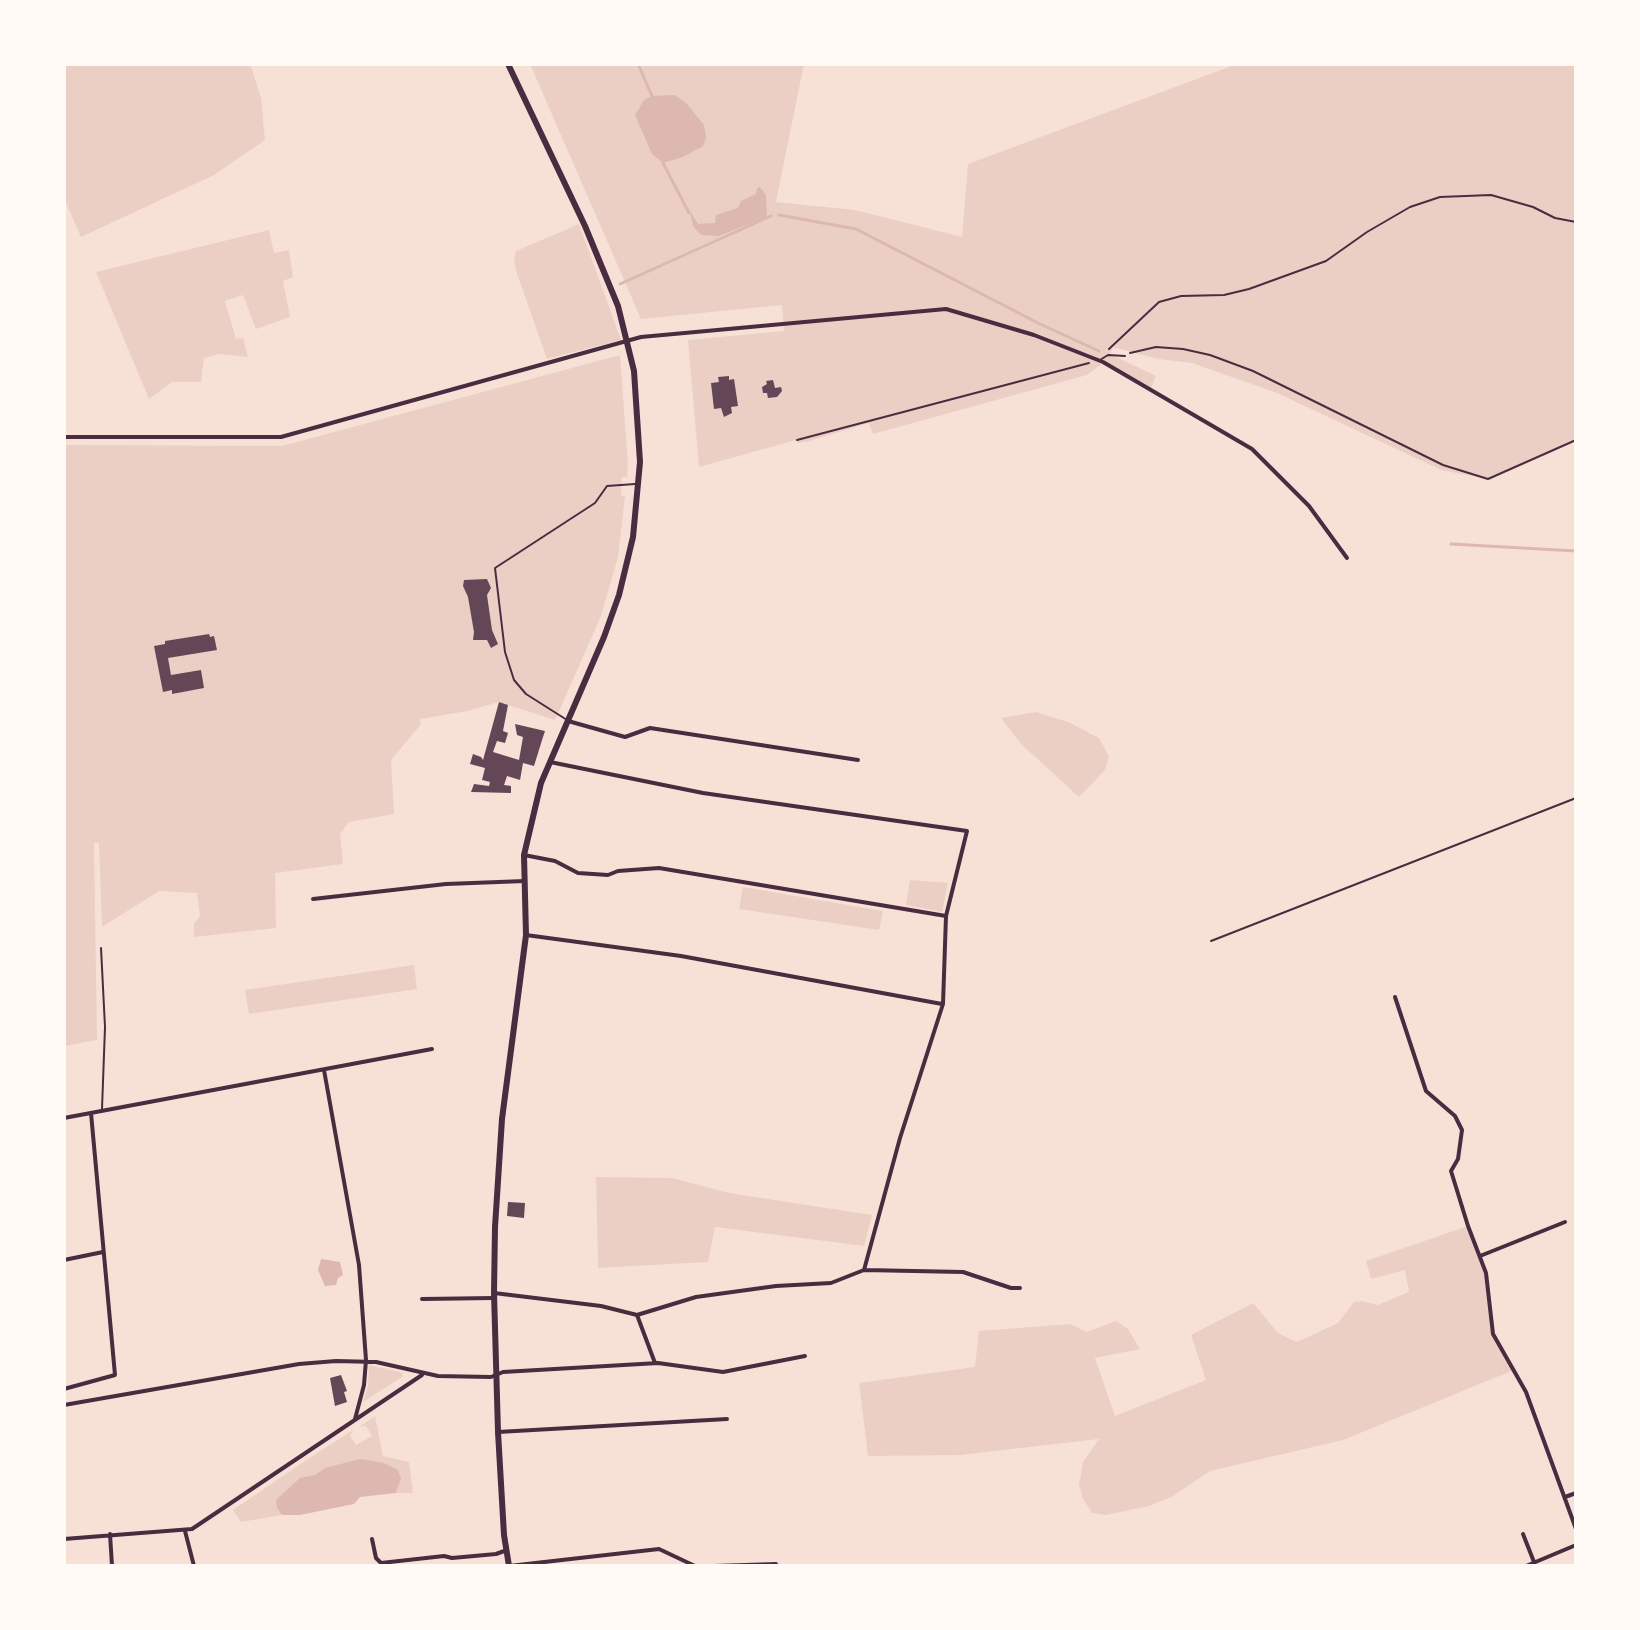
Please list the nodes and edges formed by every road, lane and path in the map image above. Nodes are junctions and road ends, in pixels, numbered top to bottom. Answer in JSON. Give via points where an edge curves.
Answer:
{"nodes":[{"id":1,"x":508,"y":64,"type":"edge"},
{"id":2,"x":1576,"y":222,"type":"edge"},
{"id":3,"x":628,"y":341,"type":"junction"},
{"id":4,"x":1108,"y":355,"type":"junction"},
{"id":5,"x":1125,"y":356,"type":"joint"},
{"id":6,"x":1098,"y":360,"type":"junction"},
{"id":7,"x":64,"y":437,"type":"edge"},
{"id":8,"x":797,"y":440,"type":"dead end"},
{"id":9,"x":1576,"y":440,"type":"edge"},
{"id":10,"x":639,"y":482,"type":"junction"},
{"id":11,"x":1347,"y":558,"type":"dead end"},
{"id":12,"x":568,"y":721,"type":"junction"},
{"id":13,"x":858,"y":760,"type":"dead end"},
{"id":14,"x":550,"y":762,"type":"junction"},
{"id":15,"x":1576,"y":798,"type":"edge"},
{"id":16,"x":524,"y":855,"type":"junction"},
{"id":17,"x":525,"y":881,"type":"junction"},
{"id":18,"x":313,"y":899,"type":"dead end"},
{"id":19,"x":946,"y":916,"type":"junction"},
{"id":20,"x":526,"y":935,"type":"junction"},
{"id":21,"x":1211,"y":941,"type":"dead end"},
{"id":22,"x":101,"y":948,"type":"dead end"},
{"id":23,"x":1395,"y":997,"type":"dead end"},
{"id":24,"x":943,"y":1004,"type":"junction"},
{"id":25,"x":432,"y":1049,"type":"dead end"},
{"id":26,"x":324,"y":1070,"type":"junction"},
{"id":27,"x":102,"y":1110,"type":"junction"},
{"id":28,"x":91,"y":1113,"type":"junction"},
{"id":29,"x":64,"y":1118,"type":"edge"},
{"id":30,"x":1565,"y":1222,"type":"dead end"},
{"id":31,"x":103,"y":1252,"type":"junction"},
{"id":32,"x":1480,"y":1256,"type":"junction"},
{"id":33,"x":64,"y":1260,"type":"edge"},
{"id":34,"x":864,"y":1270,"type":"junction"},
{"id":35,"x":1020,"y":1288,"type":"dead end"},
{"id":36,"x":494,"y":1296,"type":"junction"},
{"id":37,"x":422,"y":1299,"type":"dead end"},
{"id":38,"x":637,"y":1315,"type":"junction"},
{"id":39,"x":805,"y":1356,"type":"dead end"},
{"id":40,"x":366,"y":1360,"type":"junction"},
{"id":41,"x":655,"y":1363,"type":"junction"},
{"id":42,"x":496,"y":1373,"type":"junction"},
{"id":43,"x":424,"y":1374,"type":"junction"},
{"id":44,"x":64,"y":1389,"type":"edge"},
{"id":45,"x":64,"y":1405,"type":"edge"},
{"id":46,"x":355,"y":1419,"type":"junction"},
{"id":47,"x":727,"y":1419,"type":"dead end"},
{"id":48,"x":498,"y":1432,"type":"junction"},
{"id":49,"x":1576,"y":1493,"type":"edge"},
{"id":50,"x":1565,"y":1497,"type":"junction"},
{"id":51,"x":1576,"y":1529,"type":"edge"},
{"id":52,"x":185,"y":1531,"type":"junction"},
{"id":53,"x":110,"y":1534,"type":"junction"},
{"id":54,"x":1523,"y":1534,"type":"dead end"},
{"id":55,"x":64,"y":1539,"type":"edge"},
{"id":56,"x":372,"y":1539,"type":"dead end"},
{"id":57,"x":1576,"y":1545,"type":"edge"},
{"id":58,"x":507,"y":1550,"type":"junction"},
{"id":59,"x":1534,"y":1562,"type":"junction"},
{"id":60,"x":776,"y":1564,"type":"edge"},
{"id":61,"x":112,"y":1566,"type":"edge"},
{"id":62,"x":194,"y":1566,"type":"edge"},
{"id":63,"x":509,"y":1566,"type":"edge"},
{"id":64,"x":695,"y":1566,"type":"edge"},
{"id":65,"x":714,"y":1566,"type":"edge"},
{"id":66,"x":1526,"y":1566,"type":"edge"}],
"edges":[{"from":1,"to":3,"type":"main road","via":[[585,226]]},
{"from":2,"to":4,"type":"path","via":[[1491,195],[1440,197],[1410,207],[1326,261],[1249,289],[1159,302],[1110,346]]},
{"from":3,"to":6,"type":"street","via":[[946,309]]},
{"from":3,"to":7,"type":"street","via":[[281,437]]},
{"from":3,"to":10,"type":"main road","via":[[638,402]]},
{"from":4,"to":5,"type":"lane"},
{"from":4,"to":6,"type":"lane"},
{"from":5,"to":9,"type":"path","via":[[1156,347],[1210,355],[1443,465],[1488,479]]},
{"from":6,"to":8,"type":"path"},
{"from":6,"to":11,"type":"street","via":[[1252,449],[1309,506]]},
{"from":10,"to":12,"type":"main road","via":[[619,595]]},
{"from":10,"to":12,"type":"lane","via":[[607,486],[595,503],[495,568],[505,652],[514,680]]},
{"from":12,"to":13,"type":"street","via":[[625,737],[650,728]]},
{"from":12,"to":14,"type":"main road"},
{"from":14,"to":16,"type":"main road","via":[[535,800]]},
{"from":14,"to":19,"type":"street","via":[[703,793],[967,831]]},
{"from":15,"to":21,"type":"path"},
{"from":16,"to":17,"type":"main road"},
{"from":16,"to":19,"type":"street","via":[[555,861],[578,873],[659,868]]},
{"from":17,"to":18,"type":"street"},
{"from":17,"to":20,"type":"main road"},
{"from":19,"to":24,"type":"street"},
{"from":20,"to":24,"type":"street","via":[[681,956]]},
{"from":20,"to":36,"type":"main road","via":[[502,1119]]},
{"from":22,"to":27,"type":"lane"},
{"from":23,"to":32,"type":"street","via":[[1426,1091],[1455,1116],[1462,1130],[1451,1171]]},
{"from":24,"to":34,"type":"street"},
{"from":25,"to":26,"type":"street"},
{"from":26,"to":27,"type":"street"},
{"from":26,"to":40,"type":"street","via":[[359,1265]]},
{"from":27,"to":28,"type":"street"},
{"from":28,"to":29,"type":"street"},
{"from":28,"to":31,"type":"street"},
{"from":30,"to":32,"type":"street"},
{"from":31,"to":33,"type":"street"},
{"from":31,"to":44,"type":"street","via":[[115,1375]]},
{"from":32,"to":50,"type":"street","via":[[1493,1334],[1526,1392]]},
{"from":34,"to":35,"type":"street","via":[[963,1272]]},
{"from":34,"to":38,"type":"street","via":[[831,1283],[696,1297]]},
{"from":36,"to":37,"type":"street"},
{"from":36,"to":38,"type":"street","via":[[601,1306]]},
{"from":36,"to":42,"type":"main road"},
{"from":38,"to":41,"type":"street"},
{"from":39,"to":41,"type":"street","via":[[723,1372]]},
{"from":40,"to":43,"type":"street"},
{"from":40,"to":45,"type":"street","via":[[299,1364]]},
{"from":40,"to":46,"type":"street"},
{"from":41,"to":42,"type":"street"},
{"from":42,"to":43,"type":"street"},
{"from":42,"to":48,"type":"main road"},
{"from":43,"to":46,"type":"street"},
{"from":46,"to":52,"type":"street"},
{"from":47,"to":48,"type":"street"},
{"from":48,"to":58,"type":"main road"},
{"from":49,"to":50,"type":"street"},
{"from":50,"to":51,"type":"street"},
{"from":52,"to":53,"type":"street"},
{"from":52,"to":62,"type":"street"},
{"from":53,"to":55,"type":"street"},
{"from":53,"to":61,"type":"street"},
{"from":54,"to":59,"type":"street"},
{"from":56,"to":58,"type":"street","via":[[381,1563]]},
{"from":57,"to":59,"type":"street"},
{"from":58,"to":63,"type":"main road"},
{"from":59,"to":66,"type":"street"},
{"from":60,"to":65,"type":"street"},
{"from":63,"to":64,"type":"street","via":[[659,1549]]}]}
